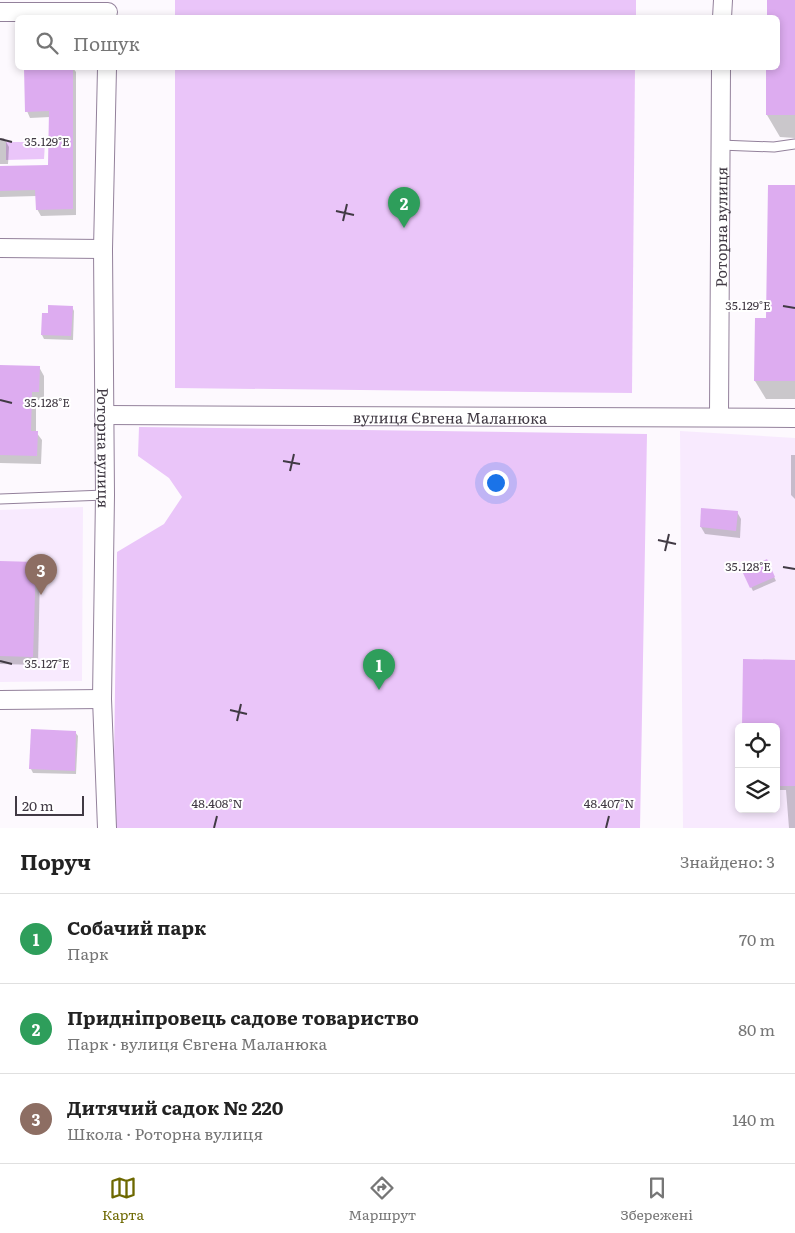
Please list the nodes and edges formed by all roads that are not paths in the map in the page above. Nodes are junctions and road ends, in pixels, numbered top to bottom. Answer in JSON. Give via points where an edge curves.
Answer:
{"nodes":[{"id":1,"x":723,"y":0,"type":"edge"},
{"id":2,"x":108,"y":10,"type":"edge"},
{"id":3,"x":0,"y":12,"type":"edge"},
{"id":4,"x":722,"y":15,"type":"edge"},
{"id":5,"x":106,"y":70,"type":"edge"},
{"id":6,"x":722,"y":70,"type":"edge"},
{"id":7,"x":795,"y":144,"type":"edge"},
{"id":8,"x":720,"y":145,"type":"junction"},
{"id":9,"x":0,"y":248,"type":"edge"},
{"id":10,"x":103,"y":249,"type":"junction"},
{"id":11,"x":104,"y":414,"type":"junction"},
{"id":12,"x":719,"y":416,"type":"junction"},
{"id":13,"x":795,"y":418,"type":"edge"},
{"id":14,"x":105,"y":495,"type":"junction"},
{"id":15,"x":0,"y":499,"type":"edge"},
{"id":16,"x":102,"y":699,"type":"junction"},
{"id":17,"x":0,"y":700,"type":"edge"},
{"id":18,"x":107,"y":828,"type":"edge"}],
"edges":[{"from":1,"to":4,"type":"street"},
{"from":2,"to":3,"type":"street"},
{"from":5,"to":10,"type":"street","name":"Роторна вулиця"},
{"from":6,"to":8,"type":"street","name":"Роторна вулиця"},
{"from":7,"to":8,"type":"lane","via":[[774,147]]},
{"from":8,"to":12,"type":"street","name":"Роторна вулиця"},
{"from":9,"to":10,"type":"street"},
{"from":10,"to":11,"type":"street","name":"Роторна вулиця"},
{"from":11,"to":12,"type":"street","name":"вулиця Євгена Маланюка"},
{"from":11,"to":14,"type":"street","name":"Роторна вулиця"},
{"from":12,"to":13,"type":"street","name":"вулиця Євгена Маланюка"},
{"from":14,"to":15,"type":"lane"},
{"from":14,"to":16,"type":"street","name":"Роторна вулиця"},
{"from":16,"to":17,"type":"street"},
{"from":16,"to":18,"type":"street","name":"Роторна вулиця"}]}
